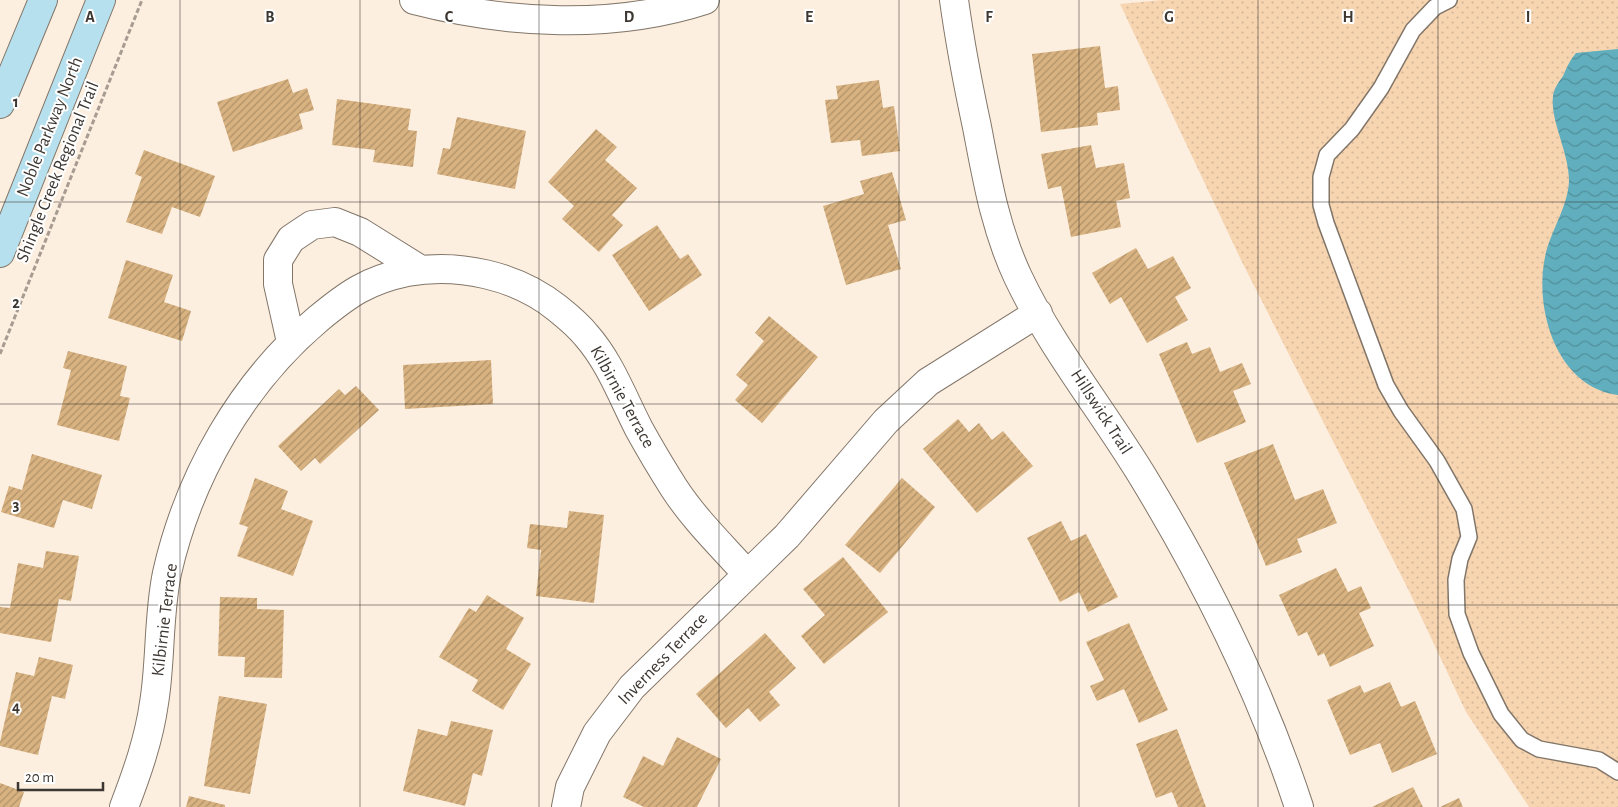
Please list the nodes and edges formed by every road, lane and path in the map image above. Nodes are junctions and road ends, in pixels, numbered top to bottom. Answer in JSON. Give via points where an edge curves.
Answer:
{"nodes":[{"id":1,"x":42,"y":0,"type":"edge"},
{"id":2,"x":100,"y":0,"type":"edge"},
{"id":3,"x":142,"y":0,"type":"edge"},
{"id":4,"x":414,"y":0,"type":"edge"},
{"id":5,"x":705,"y":0,"type":"edge"},
{"id":6,"x":954,"y":0,"type":"edge"},
{"id":7,"x":1449,"y":0,"type":"edge"},
{"id":8,"x":0,"y":104,"type":"edge"},
{"id":9,"x":0,"y":253,"type":"edge"},
{"id":10,"x":421,"y":270,"type":"junction"},
{"id":11,"x":1038,"y":312,"type":"junction"},
{"id":12,"x":291,"y":342,"type":"junction"},
{"id":13,"x":0,"y":354,"type":"edge"},
{"id":14,"x":748,"y":574,"type":"junction"},
{"id":15,"x":1618,"y":772,"type":"edge"},
{"id":16,"x":124,"y":807,"type":"edge"},
{"id":17,"x":566,"y":807,"type":"edge"},
{"id":18,"x":1299,"y":807,"type":"edge"}],
"edges":[{"from":1,"to":8,"type":"main road"},
{"from":2,"to":9,"type":"main road","name":"Noble Parkway North"},
{"from":3,"to":13,"type":"path","name":"Shingle Creek Regional Trail"},
{"from":4,"to":5,"type":"street","via":[[499,16],[550,19],[594,19],[674,10]]},
{"from":6,"to":11,"type":"street","name":"Hillswick Trail","via":[[961,54],[992,205],[1018,277]]},
{"from":7,"to":15,"type":"lane","via":[[1435,7],[1413,30],[1376,96],[1352,129],[1327,155],[1320,177],[1321,205],[1386,384],[1437,461],[1464,509],[1469,537],[1456,580],[1458,614],[1471,653],[1501,714],[1522,740],[1539,749],[1599,760]]},
{"from":10,"to":12,"type":"street","name":"Kilbirnie Terrace","via":[[391,276],[351,291]]},
{"from":10,"to":12,"type":"street","via":[[352,229],[335,222],[312,225],[291,238],[278,260],[278,284]]},
{"from":10,"to":14,"type":"street","name":"Kilbirnie Terrace","via":[[476,272],[518,283],[555,306],[586,335],[616,381],[639,429],[675,490]]},
{"from":11,"to":14,"type":"street","via":[[928,382],[886,420],[819,502]]},
{"from":11,"to":18,"type":"street","name":"Hillswick Trail","via":[[1144,478],[1220,617],[1284,762]]},
{"from":12,"to":16,"type":"street","name":"Kilbirnie Terrace","via":[[252,387],[215,445],[187,508],[167,574],[154,704],[141,762]]},
{"from":14,"to":17,"type":"street","name":"Inverness Terrace","via":[[632,687],[597,733],[570,787]]}]}
